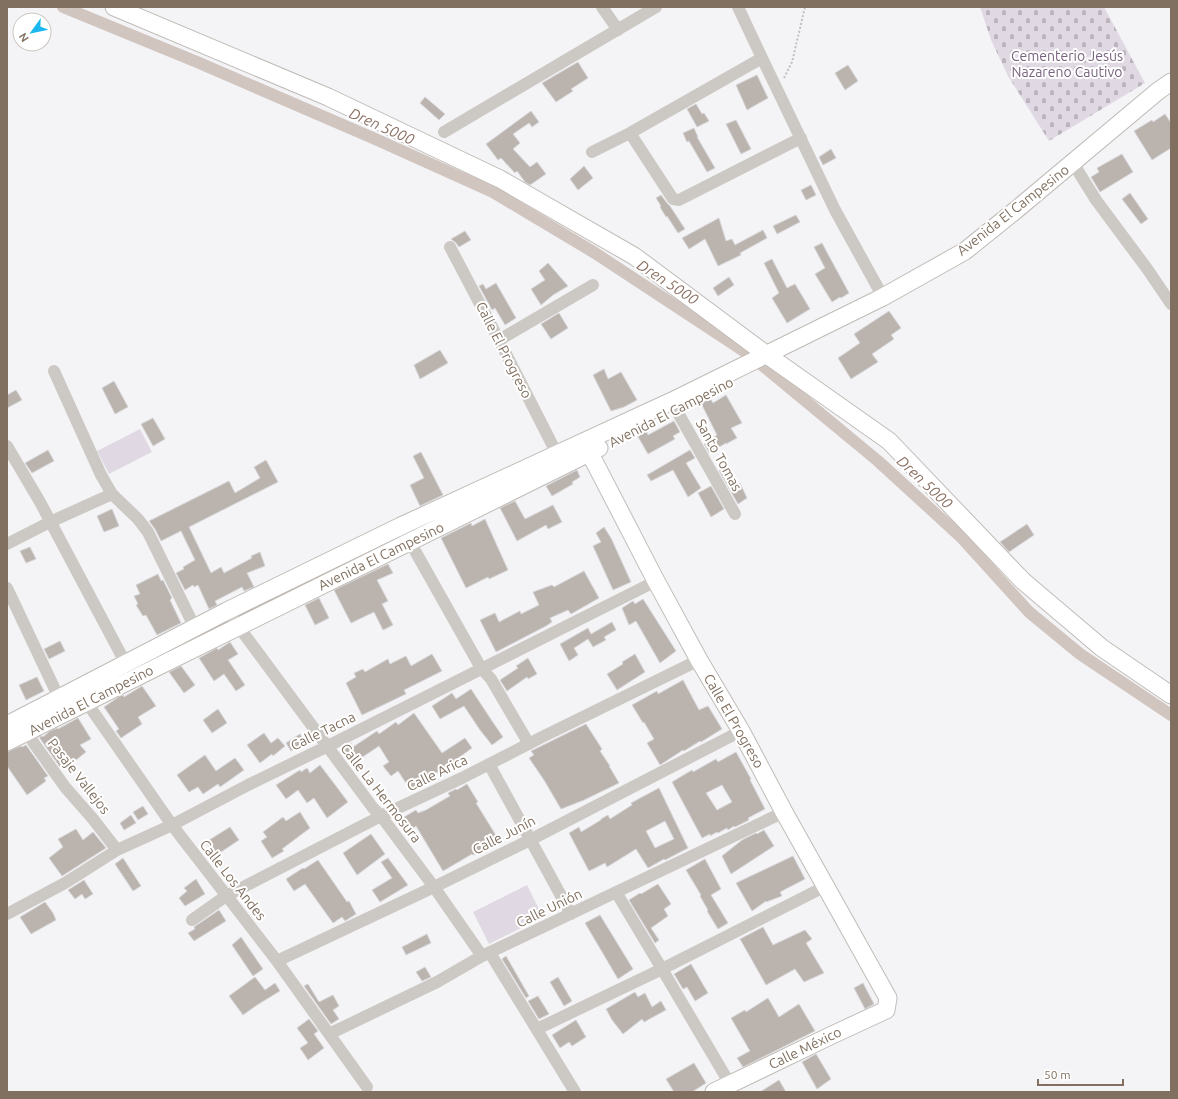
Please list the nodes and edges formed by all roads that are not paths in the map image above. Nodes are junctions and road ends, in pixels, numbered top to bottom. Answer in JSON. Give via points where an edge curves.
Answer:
{"nodes":[{"id":1,"x":114,"y":7,"type":"edge"},
{"id":2,"x":602,"y":7,"type":"edge"},
{"id":3,"x":656,"y":7,"type":"edge"},
{"id":4,"x":738,"y":7,"type":"edge"},
{"id":5,"x":618,"y":30,"type":"junction"},
{"id":6,"x":762,"y":58,"type":"junction"},
{"id":7,"x":1167,"y":86,"type":"edge"},
{"id":8,"x":444,"y":132,"type":"dead end"},
{"id":9,"x":630,"y":133,"type":"junction"},
{"id":10,"x":801,"y":138,"type":"junction"},
{"id":11,"x":592,"y":152,"type":"dead end"},
{"id":12,"x":1073,"y":163,"type":"junction"},
{"id":13,"x":450,"y":247,"type":"dead end"},
{"id":14,"x":594,"y":285,"type":"dead end"},
{"id":15,"x":883,"y":297,"type":"junction"},
{"id":16,"x":1171,"y":304,"type":"edge"},
{"id":17,"x":499,"y":340,"type":"junction"},
{"id":18,"x":766,"y":355,"type":"junction"},
{"id":19,"x":749,"y":364,"type":"junction"},
{"id":20,"x":54,"y":372,"type":"dead end"},
{"id":21,"x":677,"y":410,"type":"junction"},
{"id":22,"x":7,"y":446,"type":"edge"},
{"id":23,"x":587,"y":447,"type":"junction"},
{"id":24,"x":557,"y":454,"type":"junction"},
{"id":25,"x":112,"y":494,"type":"junction"},
{"id":26,"x":735,"y":514,"type":"dead end"},
{"id":27,"x":50,"y":522,"type":"junction"},
{"id":28,"x":401,"y":526,"type":"junction"},
{"id":29,"x":410,"y":542,"type":"junction"},
{"id":30,"x":7,"y":544,"type":"edge"},
{"id":31,"x":656,"y":581,"type":"junction"},
{"id":32,"x":7,"y":588,"type":"edge"},
{"id":33,"x":227,"y":612,"type":"junction"},
{"id":34,"x":238,"y":627,"type":"junction"},
{"id":35,"x":195,"y":628,"type":"junction"},
{"id":36,"x":699,"y":660,"type":"junction"},
{"id":37,"x":126,"y":664,"type":"junction"},
{"id":38,"x":481,"y":668,"type":"junction"},
{"id":39,"x":1171,"y":694,"type":"edge"},
{"id":40,"x":82,"y":695,"type":"junction"},
{"id":41,"x":59,"y":698,"type":"junction"},
{"id":42,"x":18,"y":725,"type":"edge"},
{"id":43,"x":741,"y":731,"type":"junction"},
{"id":44,"x":7,"y":742,"type":"edge"},
{"id":45,"x":529,"y":744,"type":"junction"},
{"id":46,"x":326,"y":747,"type":"junction"},
{"id":47,"x":489,"y":764,"type":"junction"},
{"id":48,"x":784,"y":812,"type":"junction"},
{"id":49,"x":381,"y":816,"type":"junction"},
{"id":50,"x":172,"y":825,"type":"junction"},
{"id":51,"x":530,"y":840,"type":"junction"},
{"id":52,"x":117,"y":850,"type":"junction"},
{"id":53,"x":826,"y":886,"type":"junction"},
{"id":54,"x":434,"y":887,"type":"junction"},
{"id":55,"x":616,"y":892,"type":"junction"},
{"id":56,"x":226,"y":896,"type":"junction"},
{"id":57,"x":7,"y":914,"type":"edge"},
{"id":58,"x":571,"y":914,"type":"junction"},
{"id":59,"x":192,"y":920,"type":"dead end"},
{"id":60,"x":486,"y":954,"type":"junction"},
{"id":61,"x":277,"y":961,"type":"junction"},
{"id":62,"x":662,"y":969,"type":"junction"},
{"id":63,"x":888,"y":998,"type":"joint"},
{"id":64,"x":537,"y":1029,"type":"junction"},
{"id":65,"x":329,"y":1034,"type":"junction"},
{"id":66,"x":730,"y":1084,"type":"junction"},
{"id":67,"x":367,"y":1087,"type":"dead end"},
{"id":68,"x":575,"y":1092,"type":"edge"},
{"id":69,"x":714,"y":1092,"type":"edge"}],
"edges":[{"from":1,"to":18,"type":"street","via":[[328,97],[500,179],[634,256]]},
{"from":2,"to":5,"type":"street"},
{"from":3,"to":5,"type":"street"},
{"from":4,"to":6,"type":"street"},
{"from":5,"to":8,"type":"street"},
{"from":6,"to":9,"type":"street"},
{"from":6,"to":10,"type":"street"},
{"from":7,"to":12,"type":"street","name":"Avenida El Campesino"},
{"from":9,"to":10,"type":"street","via":[[673,199],[679,200]]},
{"from":9,"to":11,"type":"street"},
{"from":10,"to":15,"type":"street","via":[[835,210]]},
{"from":12,"to":15,"type":"street","name":"Avenida El Campesino","via":[[965,251]]},
{"from":12,"to":16,"type":"street","via":[[1096,200]]},
{"from":13,"to":17,"type":"street","name":"Calle El Progreso"},
{"from":14,"to":17,"type":"street"},
{"from":15,"to":18,"type":"street","name":"Avenida El Campesino"},
{"from":17,"to":24,"type":"street","name":"Calle El Progreso"},
{"from":18,"to":19,"type":"street","name":"Avenida El Campesino"},
{"from":18,"to":39,"type":"street","via":[[889,441],[1023,581],[1102,648]]},
{"from":19,"to":21,"type":"street","name":"Avenida El Campesino","via":[[736,382]]},
{"from":19,"to":23,"type":"street","name":"Avenida El Campesino","via":[[672,401]]},
{"from":20,"to":25,"type":"street"},
{"from":21,"to":23,"type":"street","name":"Avenida El Campesino"},
{"from":21,"to":26,"type":"street","name":"Santo Tomas"},
{"from":22,"to":27,"type":"street"},
{"from":23,"to":24,"type":"street","name":"Avenida El Campesino"},
{"from":23,"to":29,"type":"street","name":"Avenida El Campesino"},
{"from":23,"to":31,"type":"street","name":"Calle El Progreso"},
{"from":24,"to":28,"type":"street","name":"Avenida El Campesino"},
{"from":25,"to":27,"type":"street"},
{"from":25,"to":35,"type":"street","via":[[148,532]]},
{"from":27,"to":30,"type":"street"},
{"from":27,"to":37,"type":"street"},
{"from":28,"to":29,"type":"street"},
{"from":28,"to":33,"type":"street","name":"Avenida El Campesino"},
{"from":29,"to":34,"type":"street","name":"Avenida El Campesino"},
{"from":29,"to":38,"type":"street"},
{"from":31,"to":36,"type":"street","name":"Calle El Progreso"},
{"from":31,"to":38,"type":"street","name":"Calle Tacna"},
{"from":32,"to":41,"type":"street"},
{"from":33,"to":34,"type":"street","name":"Calle La Hermosura"},
{"from":33,"to":35,"type":"street","name":"Avenida El Campesino"},
{"from":34,"to":40,"type":"street","name":"Avenida El Campesino"},
{"from":34,"to":46,"type":"street","name":"Calle La Hermosura"},
{"from":35,"to":37,"type":"street","name":"Avenida El Campesino"},
{"from":36,"to":43,"type":"street","name":"Calle El Progreso"},
{"from":36,"to":45,"type":"street","name":"Calle Arica"},
{"from":37,"to":40,"type":"street","name":"Avenida El Campesino"},
{"from":38,"to":45,"type":"street","via":[[491,679]]},
{"from":38,"to":46,"type":"street","name":"Calle Tacna"},
{"from":40,"to":41,"type":"street","name":"Avenida El Campesino"},
{"from":40,"to":42,"type":"street","name":"Avenida El Campesino"},
{"from":40,"to":50,"type":"street","name":"Calle Los Andes"},
{"from":41,"to":42,"type":"street","name":"Avenida El Campesino"},
{"from":42,"to":44,"type":"street","name":"Avenida El Campesino"},
{"from":42,"to":52,"type":"street","name":"Pasaje Vallejos"},
{"from":43,"to":48,"type":"street","name":"Calle El Progreso"},
{"from":43,"to":51,"type":"street","name":"Calle Junín"},
{"from":45,"to":47,"type":"street","name":"Calle Arica"},
{"from":46,"to":49,"type":"street","name":"Calle La Hermosura"},
{"from":46,"to":50,"type":"street","name":"Calle Tacna"},
{"from":47,"to":49,"type":"street","name":"Calle Arica"},
{"from":47,"to":51,"type":"street"},
{"from":48,"to":53,"type":"street","name":"Calle El Progreso"},
{"from":48,"to":55,"type":"street","name":"Calle Unión"},
{"from":49,"to":54,"type":"street","name":"Calle La Hermosura"},
{"from":49,"to":56,"type":"street","name":"Calle Arica"},
{"from":50,"to":52,"type":"street","name":"Calle Tacna"},
{"from":50,"to":56,"type":"street","name":"Calle Los Andes"},
{"from":51,"to":54,"type":"street","name":"Calle Junín"},
{"from":51,"to":58,"type":"street"},
{"from":52,"to":57,"type":"street","name":"Calle Tacna"},
{"from":53,"to":62,"type":"street"},
{"from":53,"to":63,"type":"street","name":"Calle El Progreso"},
{"from":54,"to":60,"type":"street","name":"Calle La Hermosura"},
{"from":54,"to":61,"type":"street","name":"Calle Junín"},
{"from":55,"to":58,"type":"street","name":"Calle Unión"},
{"from":55,"to":62,"type":"street"},
{"from":56,"to":59,"type":"street","name":"Calle Arica"},
{"from":56,"to":61,"type":"street","name":"Calle Los Andes"},
{"from":58,"to":60,"type":"street","name":"Calle Unión"},
{"from":60,"to":64,"type":"street","name":"Calle La Hermosura"},
{"from":60,"to":65,"type":"street","name":"Calle Unión","via":[[437,982]]},
{"from":61,"to":65,"type":"street","name":"Calle Los Andes"},
{"from":62,"to":64,"type":"street"},
{"from":62,"to":66,"type":"street"},
{"from":63,"to":66,"type":"street","name":"Calle México","via":[[886,1010]]},
{"from":64,"to":68,"type":"street","name":"Calle La Hermosura"},
{"from":65,"to":67,"type":"street","name":"Calle Los Andes"},
{"from":66,"to":69,"type":"street","name":"Calle México"}]}
